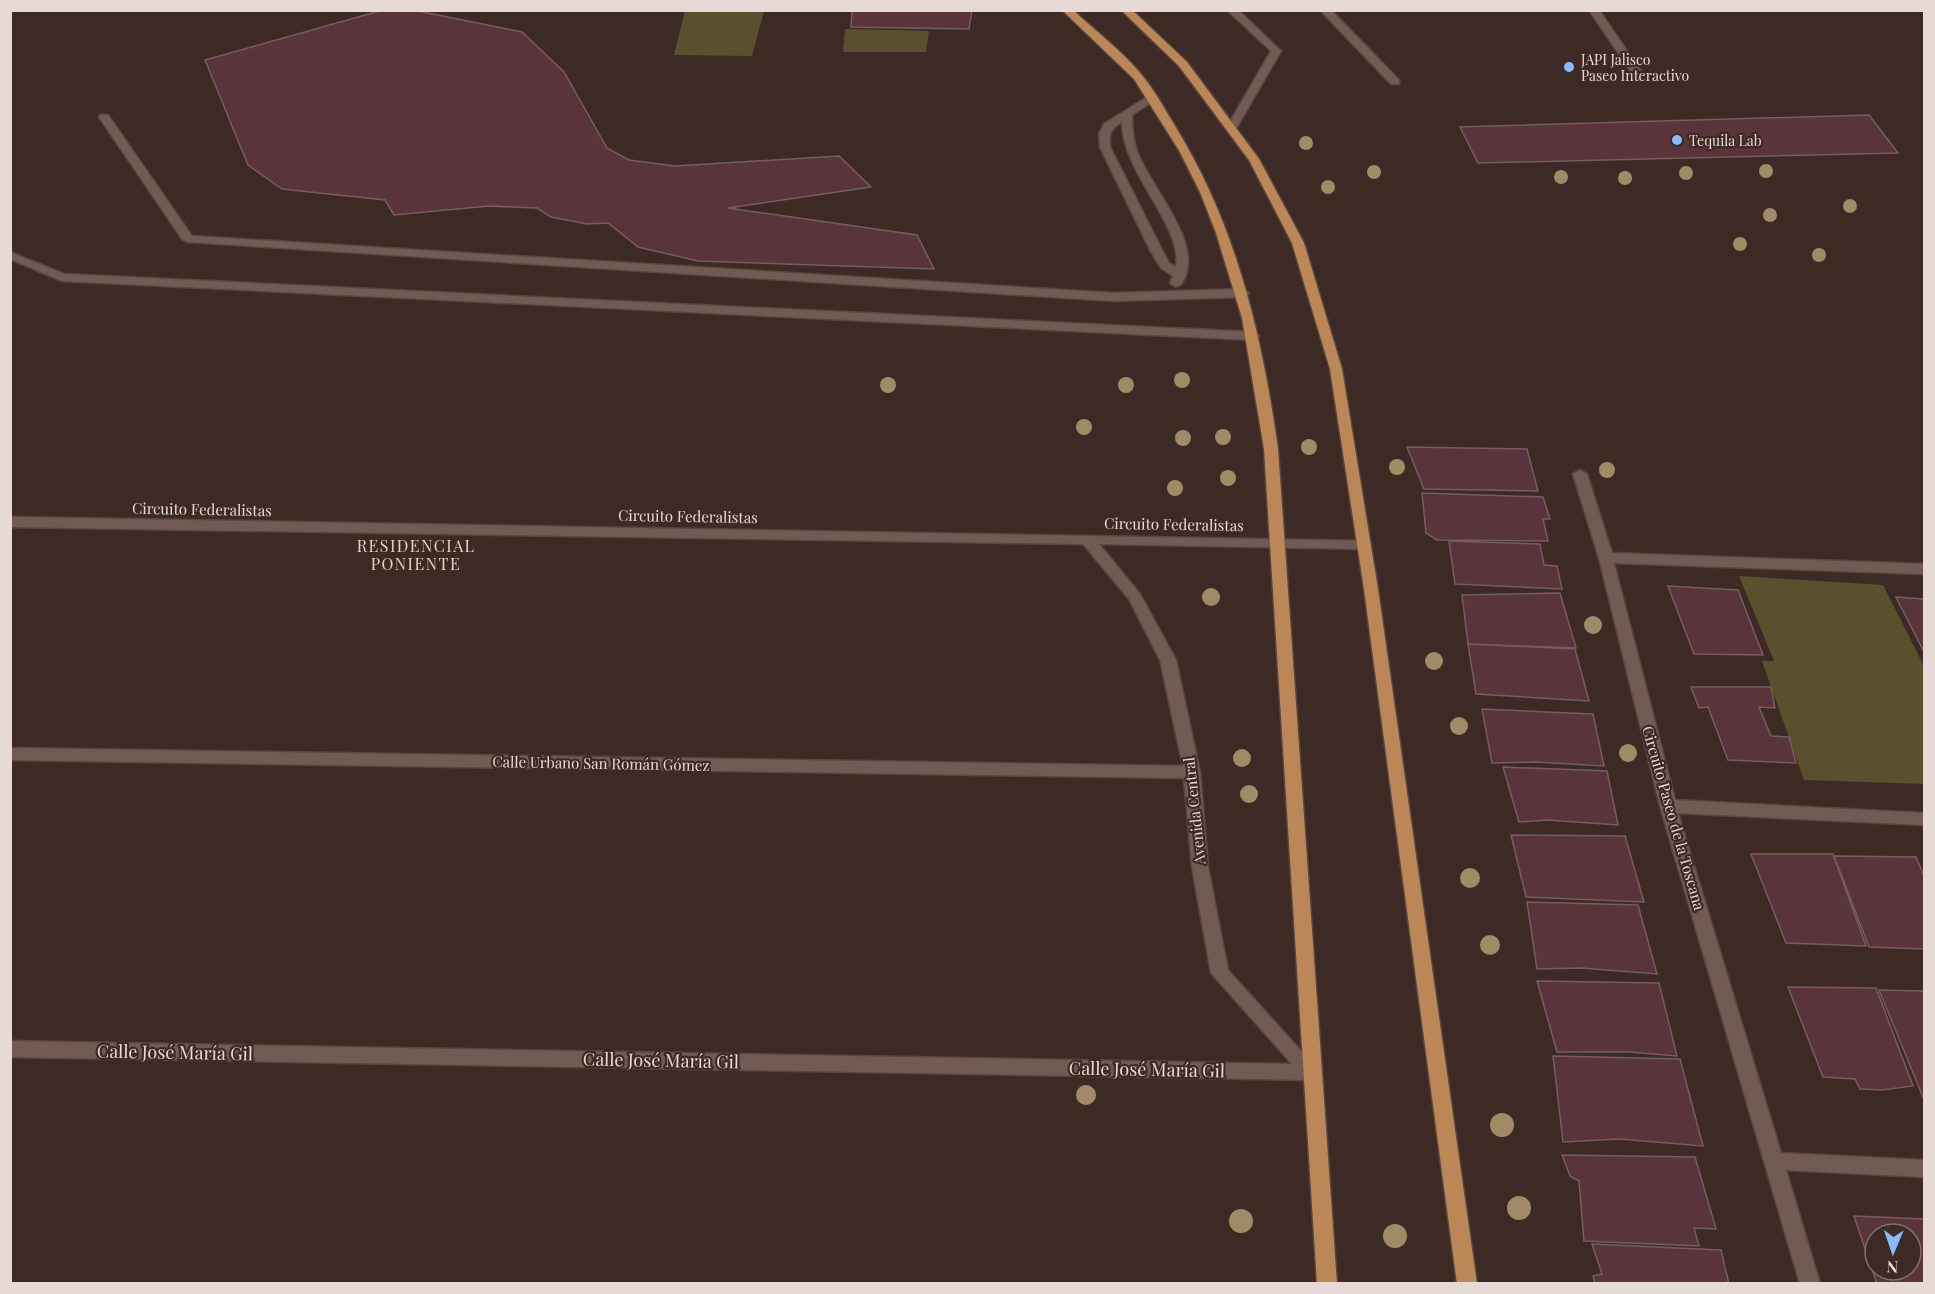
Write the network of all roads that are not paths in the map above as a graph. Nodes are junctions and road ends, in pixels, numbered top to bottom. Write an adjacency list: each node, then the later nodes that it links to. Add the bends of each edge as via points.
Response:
1 (1067, 10): 8 (main road, via 1134,72)
2 (1126, 10): 11 (main road, via 1183,64)
3 (1232, 10): 11 (street, via 1276,51)
4 (1325, 10): 7 (street)
5 (1594, 10): 6 (street)
6 (1640, 77)
7 (1395, 82)
8 (1152, 97): 9 (street); 14 (main road, via 1183,145 1227,243)
9 (1127, 114): 13 (street, via 1125,130 1132,152 1178,244 1183,263); 13 (street, via 1107,126 1105,147 1157,252 1165,265)
10 (104, 117): 15 (street, via 188,238 1114,297)
11 (1232, 126): 21 (main road, via 1298,243 1336,369)
12 (10, 255): 16 (street, via 62,277)
13 (1179, 274): 15 (street)
14 (1243, 292): 15 (street); 16 (main road)
15 (1173, 295)
16 (1253, 336): 20 (main road, via 1262,373 1271,449)
17 (1580, 474): 22 (street, Circuito Paseo de la Toscana)
18 (10, 522): 19 (street, Circuito Federalistas)
19 (1087, 539): 20 (street, Circuito Federalistas); 25 (street, Avenida Central, via 1135,597 1168,660)
20 (1277, 543): 21 (street, Circuito Federalistas); 29 (main road)
21 (1364, 544): 33 (main road)
22 (1606, 558): 23 (street); 26 (street, Circuito Paseo de la Toscana)
23 (1924, 569)
24 (10, 754): 25 (street, Calle Urbano San Román Gómez)
25 (1192, 772): 29 (street, Avenida Central, via 1200,867 1220,973)
26 (1668, 806): 27 (street); 30 (street, Circuito Paseo de la Toscana)
27 (1924, 819)
28 (10, 1049): 29 (street, Calle José María Gil)
29 (1311, 1072): 32 (main road)
30 (1774, 1161): 31 (street); 34 (street, Circuito Paseo de la Toscana)
31 (1924, 1168)
32 (1327, 1284)
33 (1467, 1284)
34 (1810, 1284)

